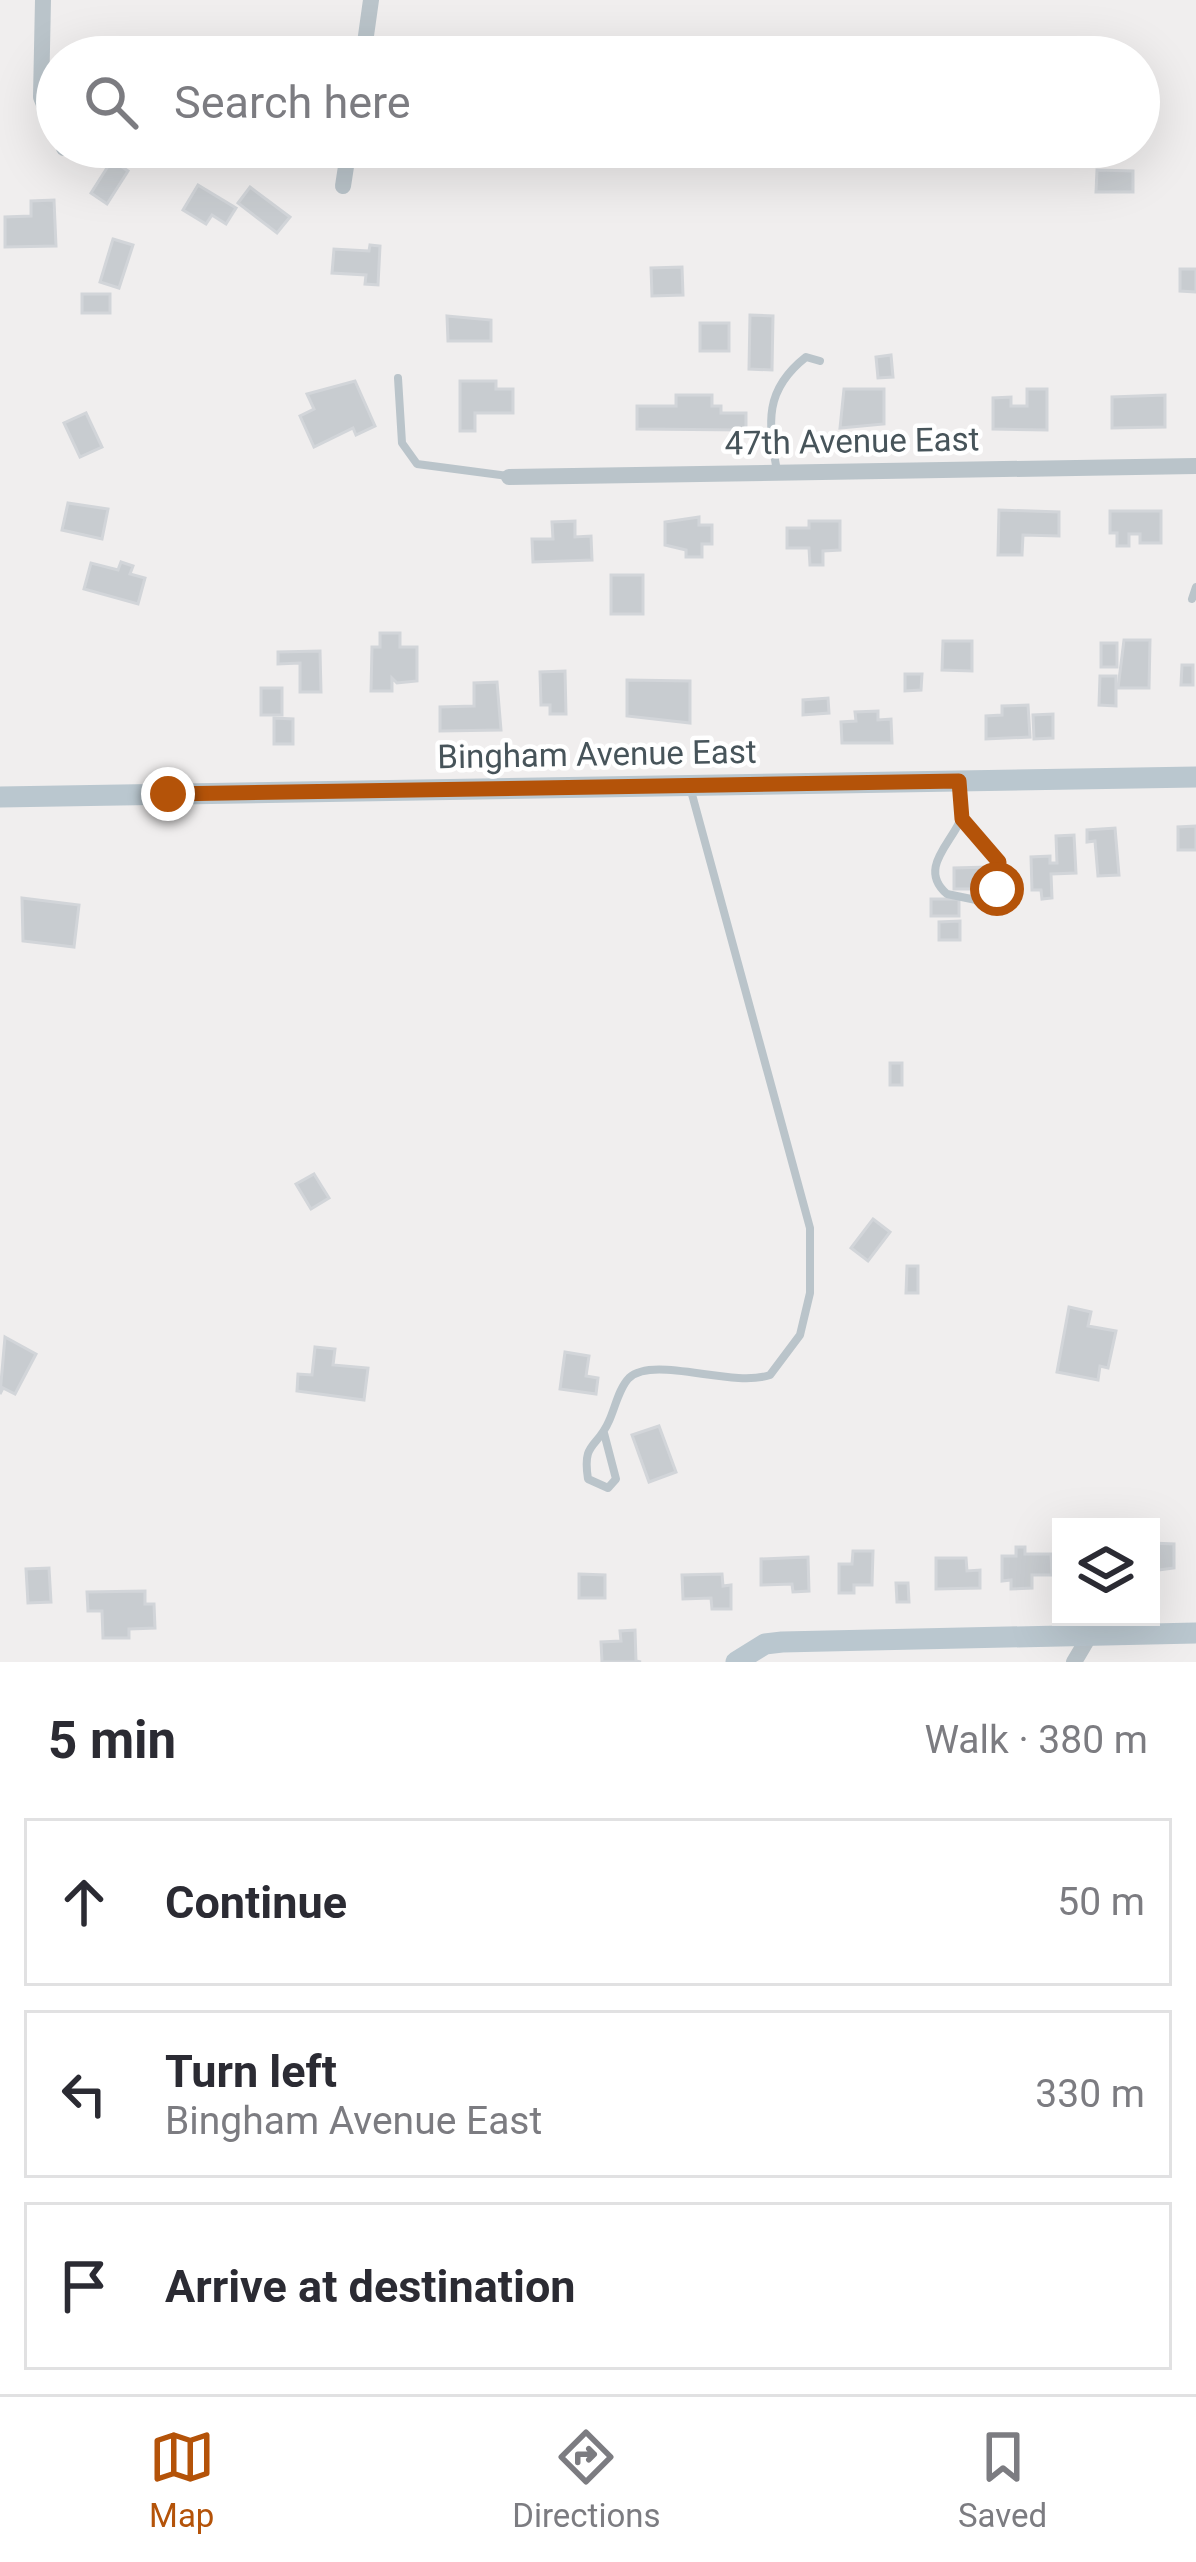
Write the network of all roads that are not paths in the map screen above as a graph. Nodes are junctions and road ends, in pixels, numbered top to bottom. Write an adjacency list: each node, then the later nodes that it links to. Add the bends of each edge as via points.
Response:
1 (43, 0): 3 (street)
2 (371, 0): 4 (street)
3 (42, 36)
4 (366, 36)
5 (346, 168): 6 (street)
6 (343, 186)
7 (820, 361): 10 (lane, via 806,357 774,390)
8 (398, 378): 11 (lane, via 402,443 417,464)
9 (1196, 466): 10 (street, 47th Avenue East)
10 (777, 472): 11 (street, 47th Avenue East)
11 (509, 477)
12 (1196, 587): 13 (lane)
13 (1192, 599)
14 (1196, 777): 15 (street, Bingham Avenue East)
15 (959, 781): 16 (street, Bingham Avenue East); 18 (lane)
16 (690, 786): 17 (street, Bingham Avenue East); 19 (lane, via 805,1193 809,1294 800,1335 770,1375 735,1382 634,1373)
17 (0, 797)
18 (962, 819): 18 (lane, via 936,874 940,890 981,901 997,889 999,862)
19 (604, 1433): 19 (lane, via 585,1459 588,1479 608,1488 615,1462)
20 (1196, 1633): 21 (street)
21 (1090, 1635): 22 (street, via 782,1642); 23 (street)
22 (736, 1662)
23 (1074, 1662)

